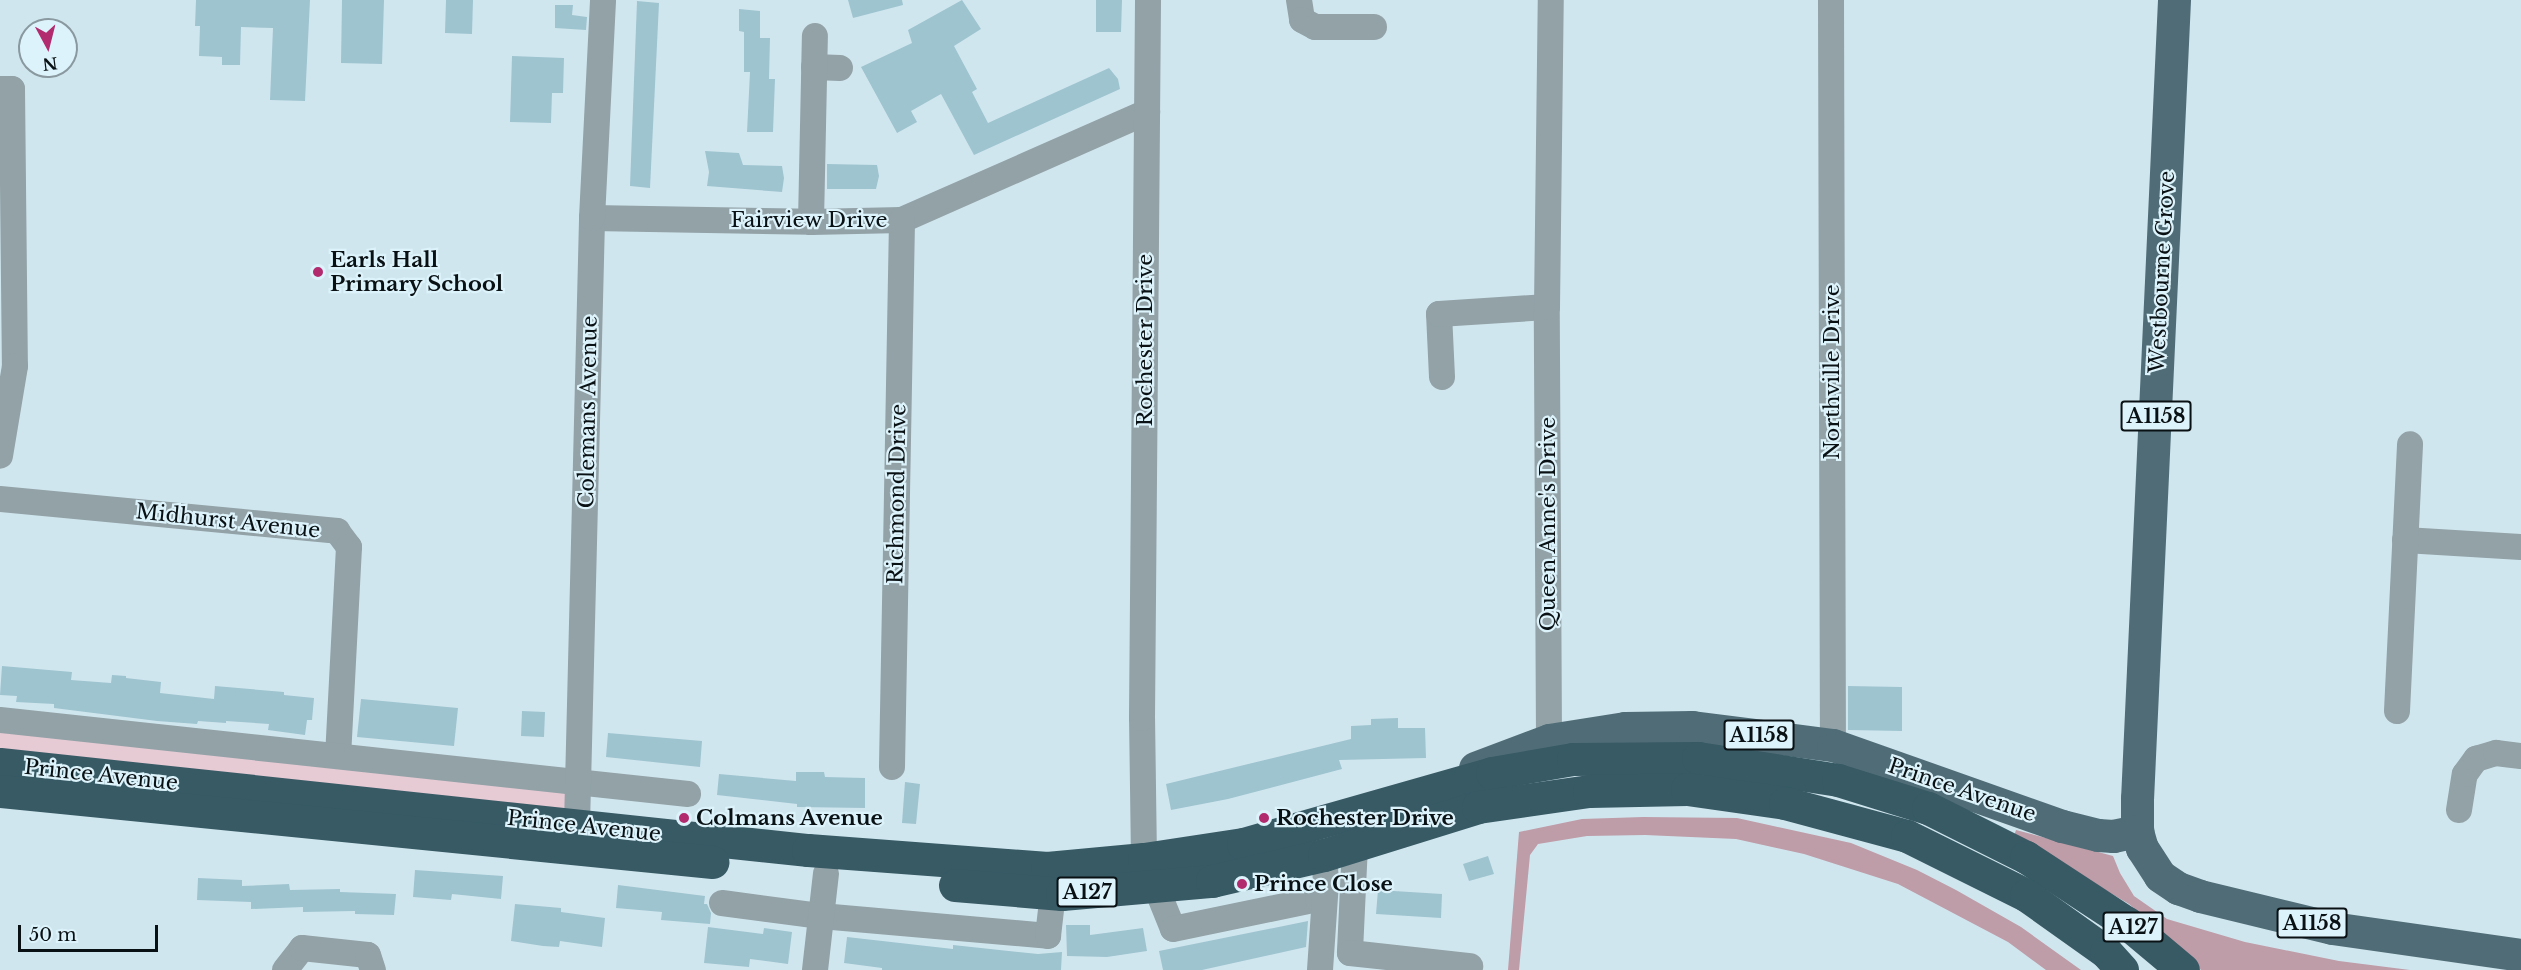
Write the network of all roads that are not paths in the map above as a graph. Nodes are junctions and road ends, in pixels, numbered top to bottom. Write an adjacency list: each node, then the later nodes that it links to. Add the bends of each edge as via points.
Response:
1 (603, 0): 13 (street, Colemans Avenue)
2 (1148, 0): 12 (street, Rochester Drive)
3 (1299, 0): 7 (street, via 1302,20 1315,27)
4 (1551, 0): 16 (street, Queen Anne's Drive)
5 (1831, 0): 26 (street, Northville Drive)
6 (2174, 0): 37 (main road, Westbourne Grove / A1158)
7 (1374, 27)
8 (814, 36): 9 (street)
9 (814, 67): 10 (street); 15 (street)
10 (840, 68)
11 (0, 88): 19 (street, via 12,89 15,366)
12 (1147, 112): 14 (street, Fairview Drive); 40 (street, Rochester Drive, via 1142,706)
13 (592, 218): 15 (street, Fairview Drive); 31 (street, Colemans Avenue)
14 (902, 220): 15 (street, Fairview Drive); 30 (street, Richmond Drive)
15 (811, 222)
16 (1547, 307): 17 (street, via 1439,314); 25 (street, Queen Anne's Drive)
17 (1442, 377)
18 (2410, 444): 21 (street)
19 (0, 456)
20 (0, 499): 27 (street, Midhurst Avenue, via 337,531 349,547)
21 (2405, 540): 22 (street); 23 (street)
22 (2521, 547)
23 (2397, 711)
24 (0, 720): 27 (street)
25 (1549, 740): 26 (main road, Prince Avenue / A1158, via 1625,729 1692,727); 34 (main road, Prince Avenue / A1158)
26 (1833, 745): 37 (main road, Prince Avenue / A1158, via 2062,826 2098,835)
27 (338, 755): 31 (street)
28 (2521, 756): 35 (street, via 2496,753 2476,759 2465,774)
29 (0, 764): 36 (highway, Prince Avenue / A127)
30 (892, 768)
31 (579, 782): 33 (street); 36 (street, Colemans Avenue)
32 (0, 791): 41 (highway, Prince Avenue / A127)
33 (688, 794)
34 (1378, 805): 40 (highway, Prince Avenue / A127); 52 (highway, Prince Avenue / A127, via 1492,773 1573,759 1698,758 1838,780 1929,808 2026,857 2127,923)
35 (2459, 810)
36 (578, 825): 40 (highway, Prince Avenue / A127, via 950,863)
37 (2137, 831): 45 (main road, A1158, via 2146,856 2160,876 2200,896 2332,928)
38 (1355, 845): 39 (highway, Prince Avenue / A127); 46 (street, via 1350,953); 51 (highway, Prince Avenue / A127, via 1478,807 1589,790 1687,789 1785,803 1907,836 1998,879 2106,952)
39 (1325, 869): 40 (highway, Prince Avenue / A127, via 1212,881); 40 (street, Prince Avenue, via 1318,899 1173,929); 50 (street)
40 (1150, 873): 42 (highway, Prince Avenue / A127)
41 (826, 874): 42 (highway, Prince Avenue / A127); 44 (street)
42 (1053, 893): 44 (street, via 1048,936)
43 (722, 903): 44 (street)
44 (821, 916): 49 (street)
45 (2521, 956)
46 (1470, 966)
47 (285, 970): 48 (street, via 302,948 368,955)
48 (373, 970)
49 (815, 970)
50 (1320, 970)
51 (2122, 970)
52 (2183, 970)

